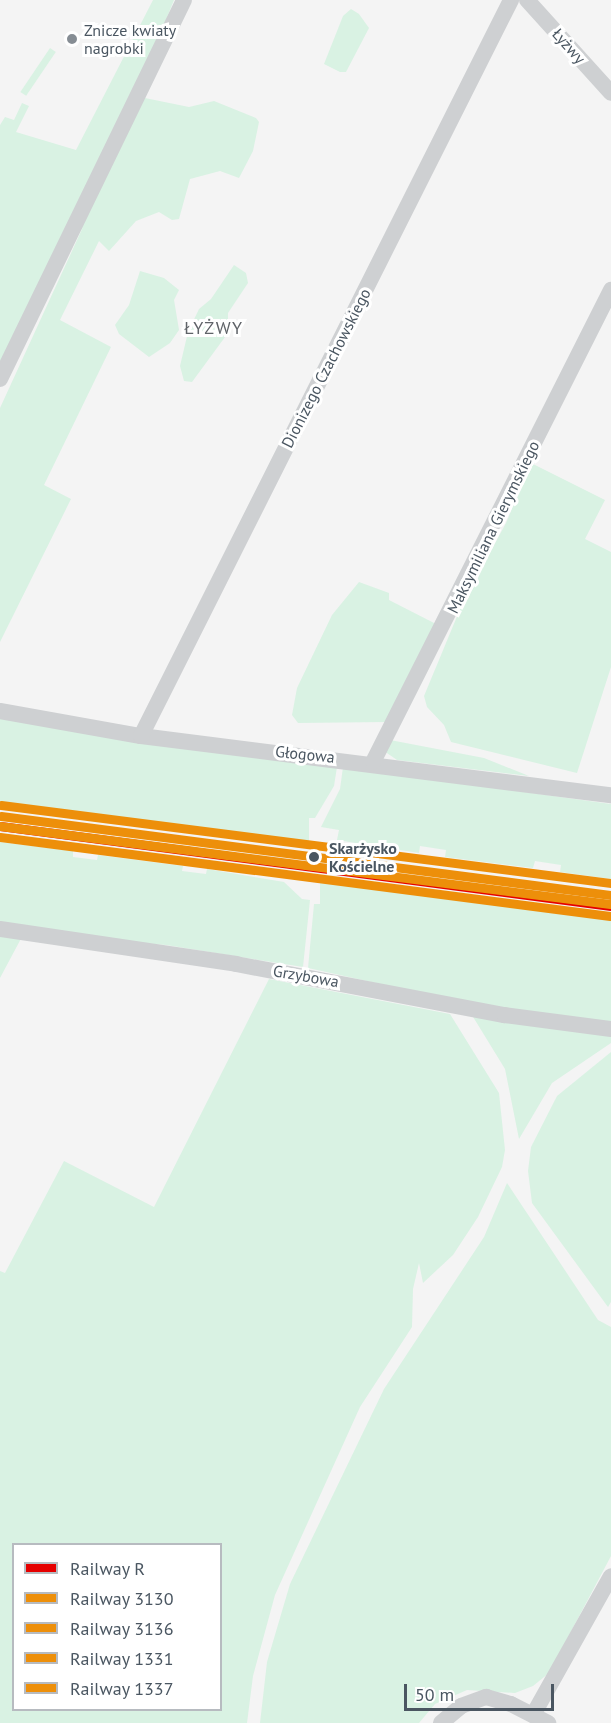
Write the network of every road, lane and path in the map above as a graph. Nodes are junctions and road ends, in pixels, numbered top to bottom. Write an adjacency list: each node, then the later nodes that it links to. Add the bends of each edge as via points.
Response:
1 (184, 0): 6 (street)
2 (511, 0): 8 (street, Dionizego Czachowskiego)
3 (527, 0): 4 (street, Łyżwy)
4 (611, 93)
5 (611, 290): 9 (street, Maksymiliana Gierymskiego)
6 (0, 379)
7 (0, 711): 8 (street, Głogowa)
8 (141, 736): 9 (street, Głogowa)
9 (373, 762): 10 (street, Głogowa)
10 (611, 795)
11 (0, 929): 12 (street, Grzybowa, via 236,964 514,1017)
12 (611, 1029)
13 (611, 1576): 14 (street)
14 (541, 1719): 15 (street, via 486,1697 461,1706)
15 (441, 1723)

